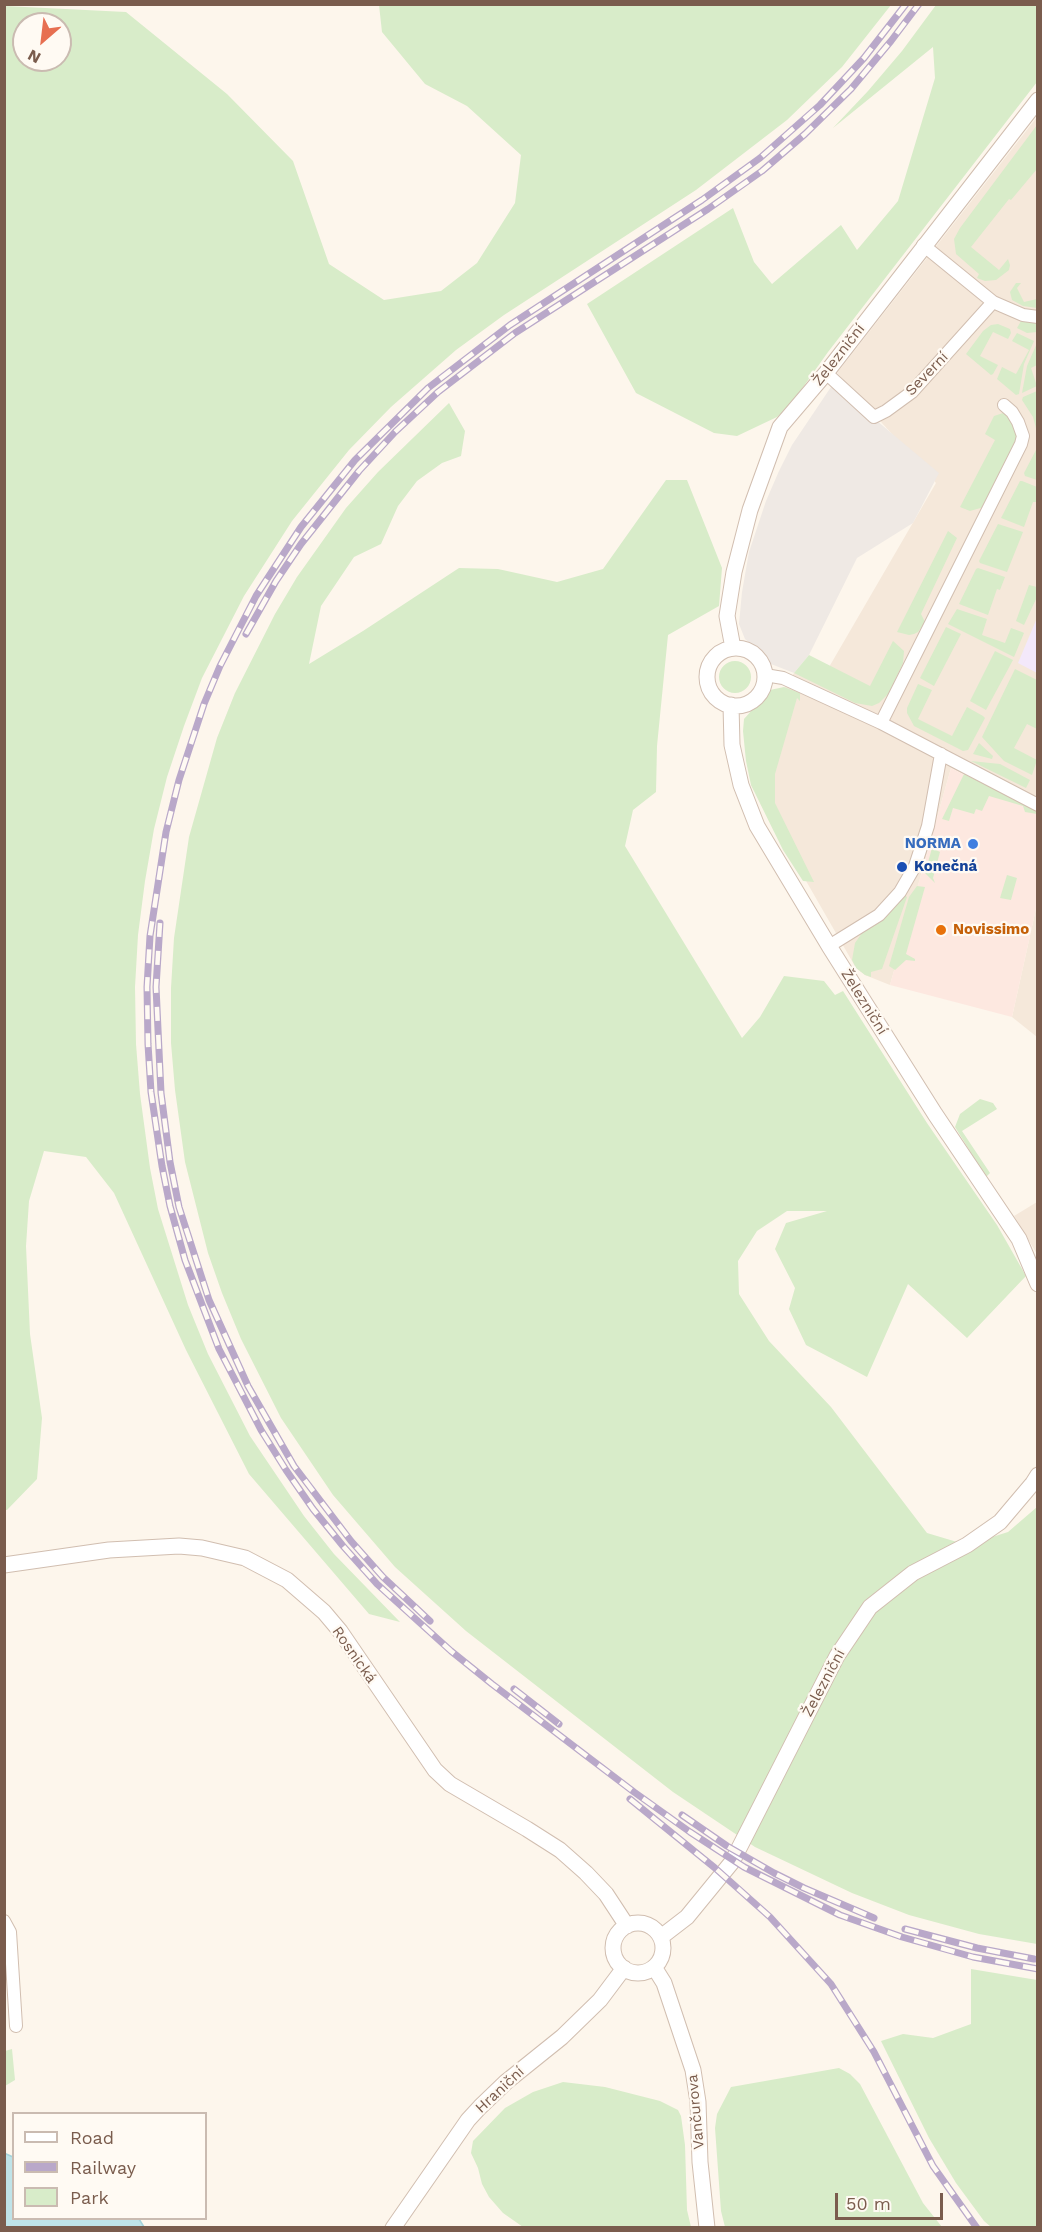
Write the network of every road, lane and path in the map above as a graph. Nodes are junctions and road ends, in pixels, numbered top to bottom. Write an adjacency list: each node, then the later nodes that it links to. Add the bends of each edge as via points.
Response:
1 (1038, 100): 2 (street, Železniční)
2 (923, 245): 3 (street); 5 (street, Železniční)
3 (993, 302): 4 (street); 5 (street, Severní, via 912,392 874,417)
4 (1038, 317)
5 (826, 373): 7 (street, Železniční, via 780,427 750,510 734,572 728,616)
6 (1004, 405): 10 (street, via 1018,422 1022,444)
7 (733, 648): 8 (street, via 754,655); 9 (street, via 715,657 707,677 712,693)
8 (765, 675): 9 (street, via 756,697 744,704); 10 (street, via 783,678)
9 (730, 705): 13 (street, Železniční, via 732,745 741,785 757,826)
10 (881, 723): 11 (street)
11 (941, 753): 12 (street); 13 (street, via 928,826 915,866 900,892 879,915)
12 (1038, 805)
13 (829, 946): 14 (street, Železniční, via 1019,1239)
14 (1038, 1284)
15 (1038, 1475): 19 (street, Železniční, via 1000,1522 967,1545 913,1573 870,1607 837,1656 732,1862 687,1917)
16 (4, 1565): 18 (street, Rosnická, via 109,1550 179,1546 245,1558 287,1580 324,1612 339,1631 435,1770 450,1784 560,1850 606,1894)
17 (4, 1921): 22 (street, via 10,1932)
18 (627, 1926): 19 (street, via 646,1924); 21 (street, via 617,1935 614,1947 616,1959)
19 (661, 1937): 20 (street, via 662,1956)
20 (654, 1967): 21 (street, via 636,1972); 24 (street, Vančurova, via 664,1983 693,2070)
21 (624, 1968): 23 (street, Hraniční, via 600,2000 468,2120)
22 (16, 2026)
23 (393, 2228)
24 (707, 2228)

